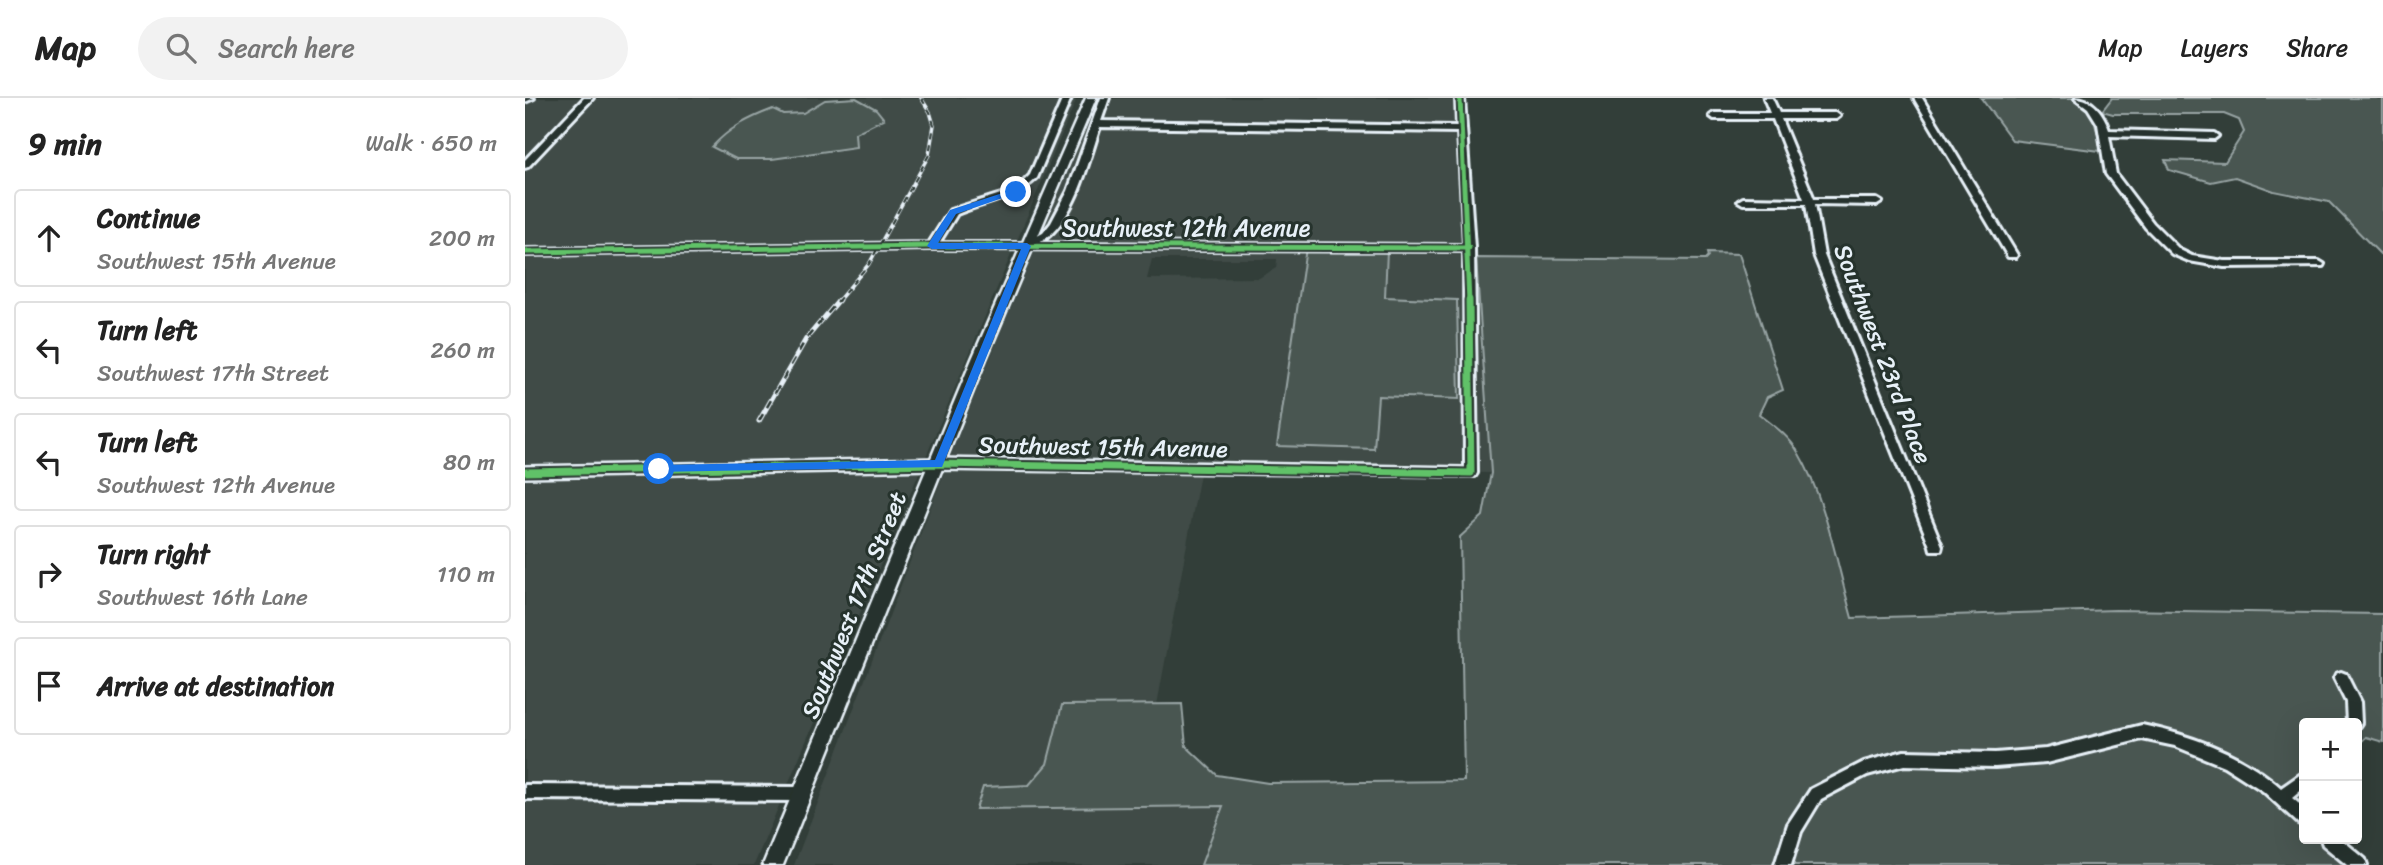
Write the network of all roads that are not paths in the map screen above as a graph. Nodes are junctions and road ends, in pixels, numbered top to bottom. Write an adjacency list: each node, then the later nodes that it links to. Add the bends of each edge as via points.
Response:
1 (589, 98): 17 (street)
2 (1067, 98): 21 (street, via 1027,184 1016,192 953,212)
3 (1081, 98): 22 (main road, Southwest 17th Street, via 1051,169)
4 (1091, 98): 22 (main road, Southwest 17th Street)
5 (1105, 98): 13 (street)
6 (1460, 98): 14 (street)
7 (1768, 98): 12 (street, Southwest 23rd Place)
8 (1918, 98): 25 (street)
9 (2079, 98): 15 (street, via 2096,113)
10 (1714, 116): 12 (street)
11 (1836, 116): 12 (street)
12 (1776, 117): 19 (street, Southwest 23rd Place)
13 (1096, 124): 14 (street); 22 (street, via 1058,218 1048,233)
14 (1462, 129): 23 (street)
15 (2107, 132): 16 (street); 26 (street, via 2111,174 2176,251 2208,263)
16 (2214, 136)
17 (525, 165)
18 (1743, 201): 19 (street)
19 (1809, 202): 20 (street); 29 (street, Southwest 23rd Place, via 1819,255)
20 (1877, 202)
21 (932, 246): 22 (street, Southwest 12th Avenue); 24 (street, Southwest 12th Avenue)
22 (1027, 246): 23 (street, Southwest 12th Avenue); 27 (main road, Southwest 17th Street)
23 (1469, 248): 27 (street, Southwest 15th Avenue, via 1471,472)
24 (525, 252)
25 (2012, 255)
26 (2319, 264)
27 (939, 464): 28 (street, Southwest 15th Avenue); 34 (main road, Southwest 17th Street)
28 (525, 472)
29 (1936, 546)
30 (2341, 678): 31 (street, via 2353,702)
31 (2354, 718)
32 (2301, 781): 35 (street)
33 (525, 792): 34 (street)
34 (802, 794): 38 (main road, Southwest 17th Street)
35 (2281, 797): 36 (street); 39 (street, via 2229,761 2176,739 2142,732 2046,756 1904,758 1864,769 1816,794 1794,829)
36 (2299, 813)
37 (2335, 844): 40 (street)
38 (773, 865)
39 (1783, 865)
40 (2359, 865)

